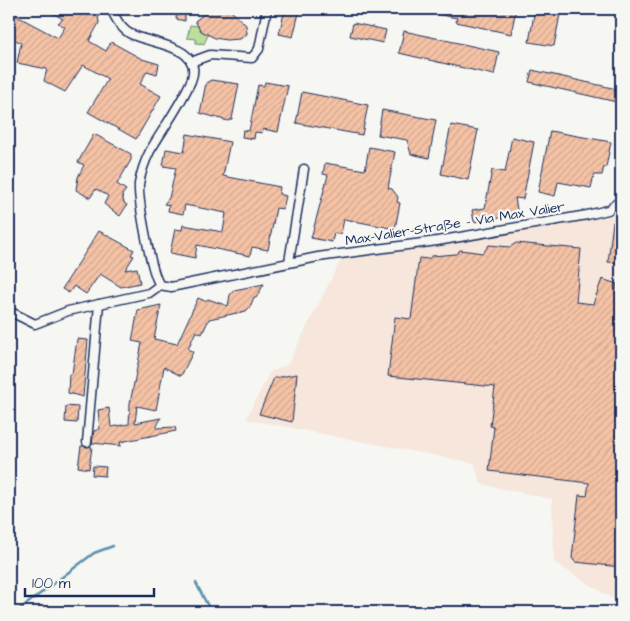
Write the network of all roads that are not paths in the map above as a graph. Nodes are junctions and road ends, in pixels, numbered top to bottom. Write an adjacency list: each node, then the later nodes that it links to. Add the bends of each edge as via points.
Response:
1 (111, 9): 3 (street, via 123,28 132,35 182,50)
2 (267, 9): 3 (street, via 259,49 252,58 210,55)
3 (191, 62): 7 (street, via 191,80 150,151 140,182 140,203 156,280)
4 (304, 169): 6 (street)
5 (621, 200): 6 (street, Max-Valier-Straße - Via Max Valier, via 608,210 587,215)
6 (289, 262): 7 (street, Max-Valier-Straße - Via Max Valier, via 171,287)
7 (160, 285): 8 (street, Max-Valier-Straße - Via Max Valier, via 149,293)
8 (99, 304): 9 (street, Max-Valier-Straße - Via Max Valier, via 68,311 35,324); 10 (street)
9 (9, 311)
10 (87, 442)

